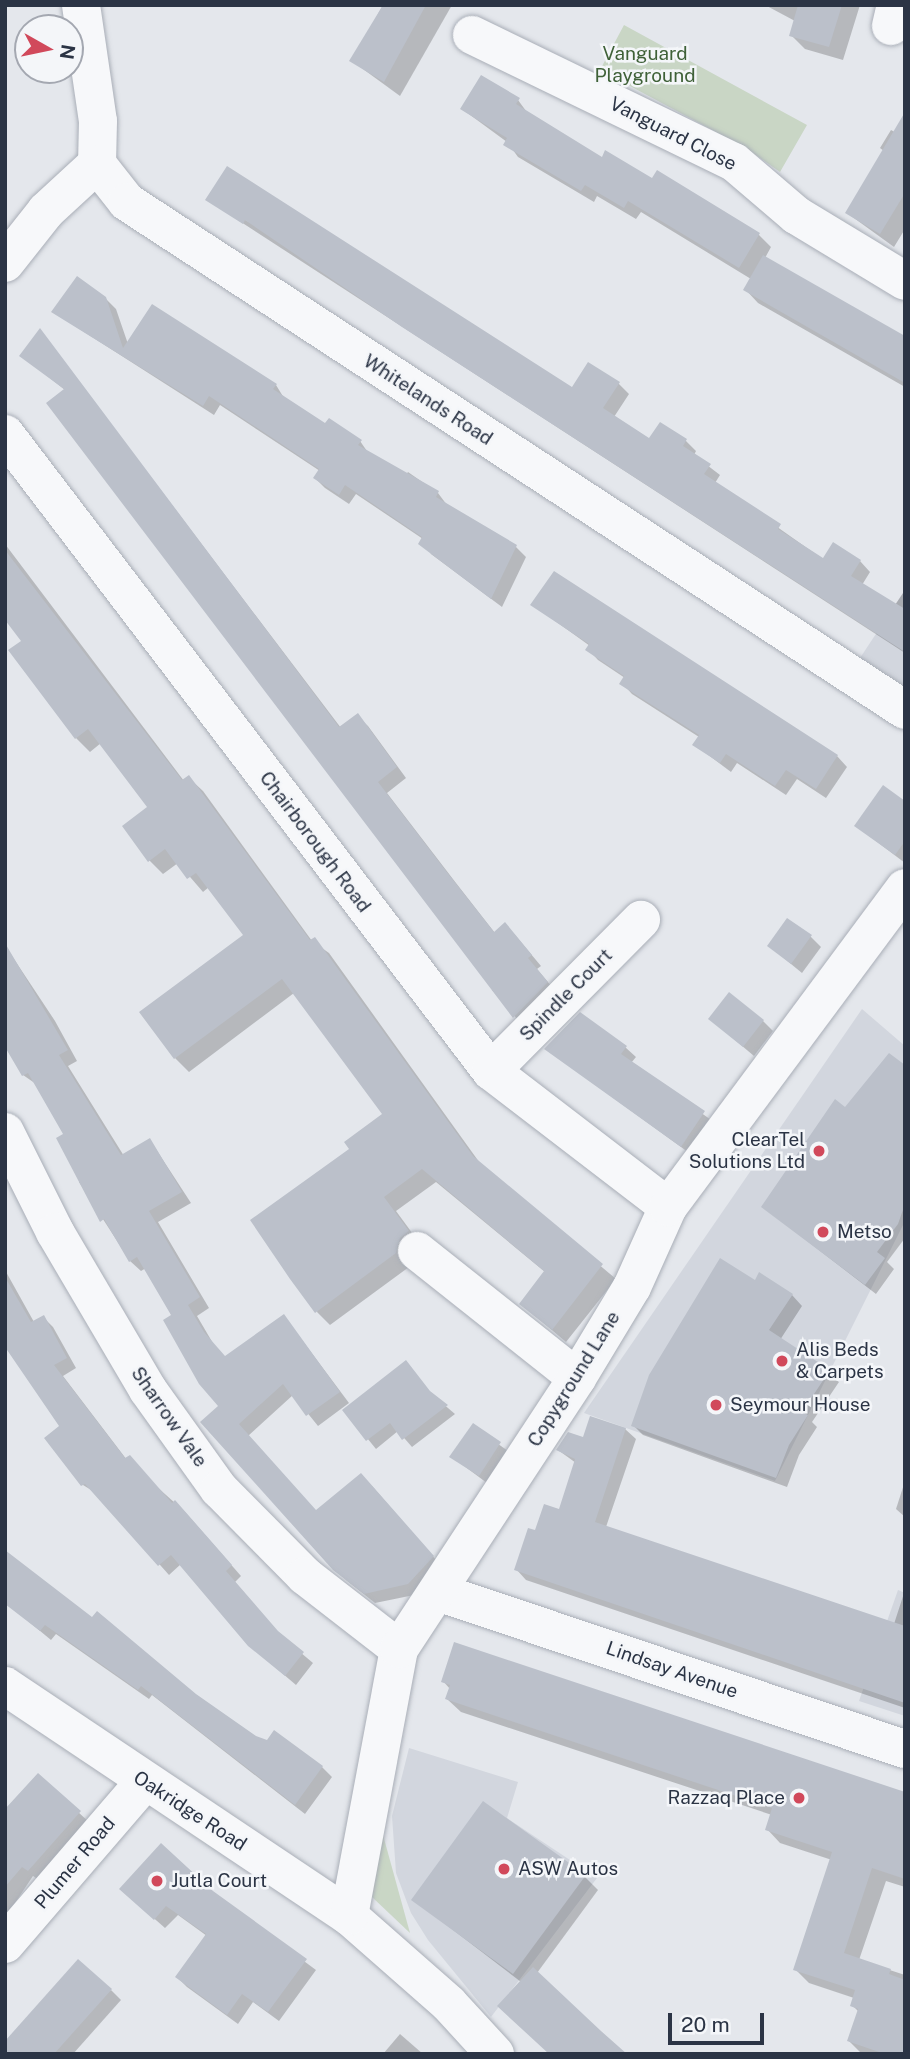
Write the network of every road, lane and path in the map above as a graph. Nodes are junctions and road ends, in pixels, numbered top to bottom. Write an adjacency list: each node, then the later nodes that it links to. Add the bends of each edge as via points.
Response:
1 (80, 5): 3 (street, via 97,121)
2 (472, 35): 5 (street, Vanguard Close, via 734,162 796,215)
3 (97, 164): 4 (street, via 46,211); 7 (street, Whitelands Road, via 127,202)
4 (5, 263)
5 (902, 275)
6 (5, 434): 10 (street, Chairborough Road)
7 (905, 710)
8 (905, 888): 12 (street, Copyground Lane)
9 (641, 920): 10 (street, Spindle Court)
10 (491, 1071): 12 (street, Chairborough Road)
11 (5, 1132): 16 (street, Sharrow Vale, via 55,1232 148,1390 219,1489 305,1576)
12 (668, 1207): 14 (street, Copyground Lane, via 632,1287)
13 (418, 1251): 14 (street)
14 (577, 1378): 15 (street, Copyground Lane)
15 (438, 1592): 16 (street, Copyground Lane); 18 (street, Lindsay Avenue)
16 (399, 1649): 20 (street, Copyground Lane)
17 (5, 1686): 19 (street, Oakridge Road)
18 (905, 1749)
19 (145, 1781): 20 (street, Oakridge Road); 21 (street, Plumer Road)
20 (349, 1916): 22 (street, Oakridge Road, via 449,2004)
21 (5, 1944)
22 (495, 2054)

